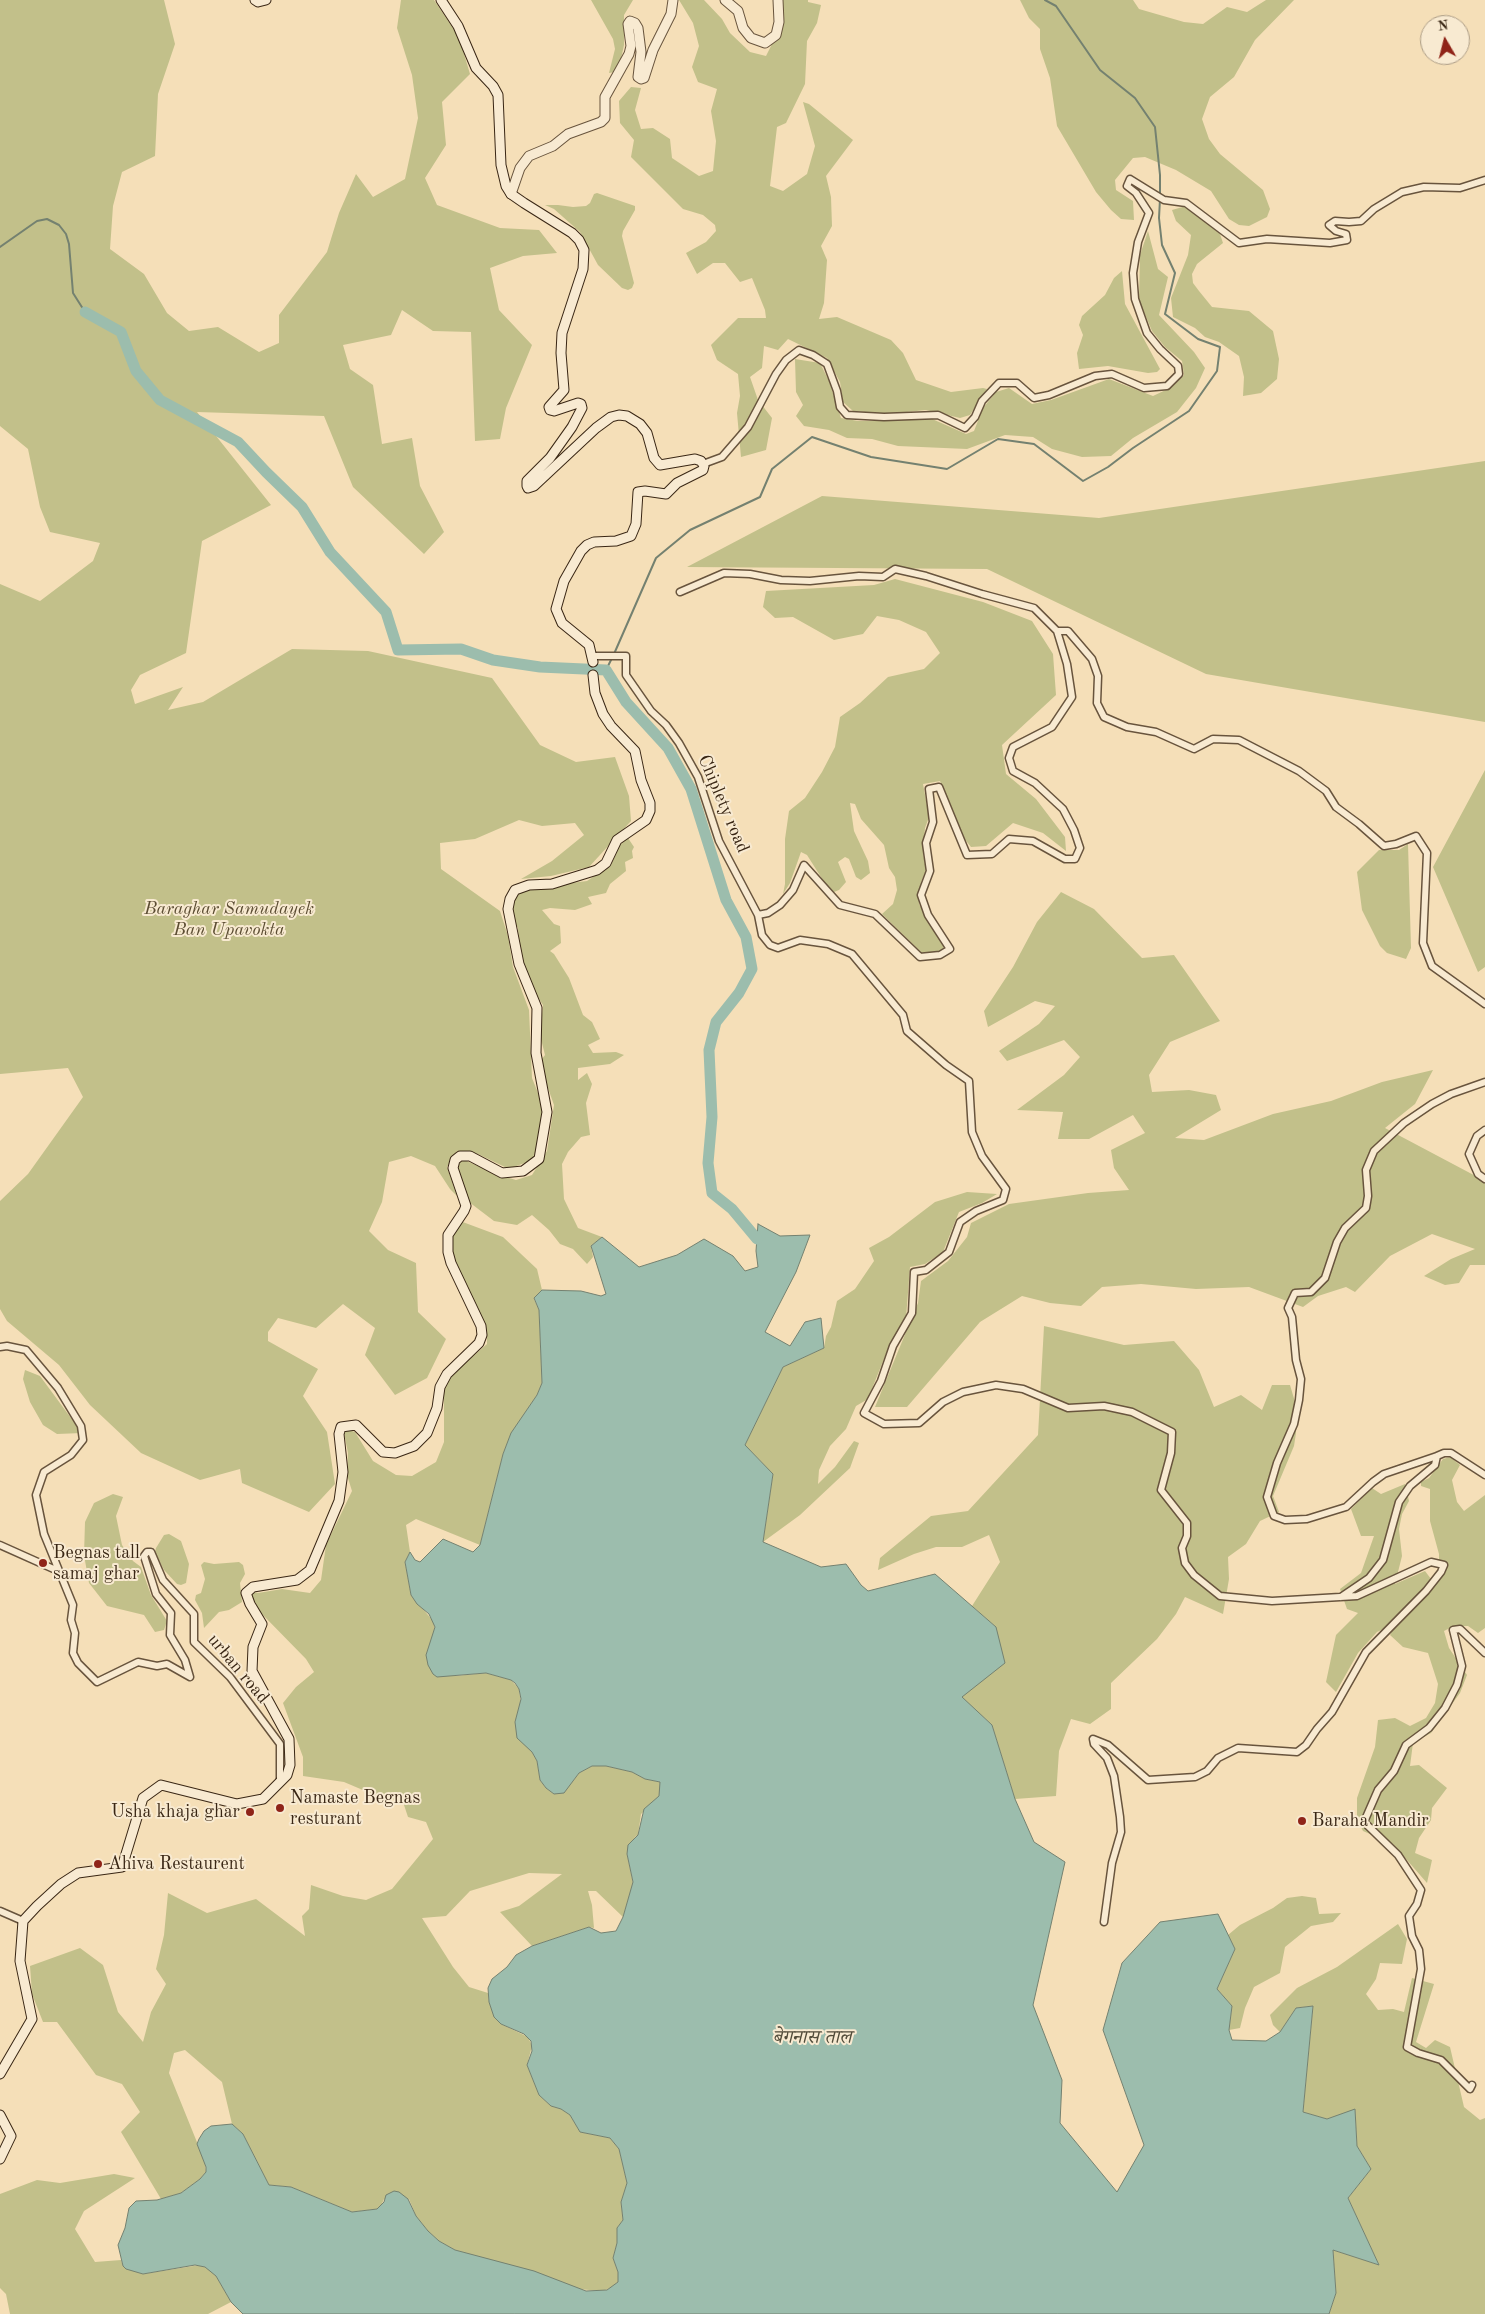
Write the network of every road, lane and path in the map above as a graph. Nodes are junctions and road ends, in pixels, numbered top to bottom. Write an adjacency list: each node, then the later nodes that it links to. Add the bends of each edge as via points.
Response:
1 (255, 0): 2 (main road)
2 (266, 0)
3 (441, 0): 8 (main road, via 458,26 476,68 498,95 501,165)
4 (673, 0): 8 (main road, via 671,14 653,50 644,78 638,77 641,52 638,28 630,21 629,54 605,97 606,118 529,156 520,168)
5 (726, 0): 6 (main road, via 738,11 743,28 751,38 765,43 776,35)
6 (778, 0)
7 (1485, 180): 9 (street, via 1460,188 1424,186 1402,192 1360,221 1335,220 1329,225 1346,234 1347,240 1330,243 1267,239 1239,243 1186,203 1164,200 1130,179 1126,186 1136,193 1149,213 1138,242 1133,273 1135,299 1147,333 1178,366 1179,374 1167,386 1144,388 1112,374 1095,376 1056,393 1034,398 1017,383 999,383 965,428 938,415 847,415 840,408 827,364 799,350 776,374 748,426 722,456)
8 (511, 194): 9 (main road, via 572,233 584,250 583,269 562,333 560,354 564,390 549,407 554,411 578,403 582,408 550,458 528,481 528,488 596,428 619,415 640,424 660,465 695,460)
9 (703, 464): 12 (main road, via 703,470 666,494 638,492 636,524 631,536 587,545 564,581 556,608 562,623 588,645)
10 (680, 592): 11 (street, via 724,573 810,581 883,577 895,570 1034,608)
11 (1056, 631): 14 (street, via 1067,664 1072,697 1052,727 1013,747 1009,758 1013,771 1035,782 1063,809 1080,848 1074,860 1065,859 1033,841 1009,838 992,854 966,855 940,787 929,789 933,822 926,843 930,871 922,895 928,915 950,949 940,955 920,957 875,914 840,905 804,865 792,890 780,905); 15 (street, via 1068,630 1092,659 1098,676 1097,703 1104,717 1127,727 1156,732 1194,749 1213,738 1239,740 1299,771 1326,791 1336,807 1384,846 1416,836 1427,853 1423,943 1432,966)
12 (593, 659): 13 (street); 14 (street, Chiplety road, via 626,656 626,675 651,711 680,743 698,777 719,841)
13 (593, 675): 26 (main road, via 595,693 603,714 636,751 650,811 646,820 618,840 606,863 597,870 552,884 529,885 515,890 510,899 508,909 519,964 537,1008 536,1053 547,1112 539,1158 523,1171 502,1173 470,1156 460,1156 455,1160 453,1168 466,1206 448,1234 448,1252 481,1326 479,1343 447,1374 427,1433 414,1446 395,1454 383,1452 356,1425 341,1427 343,1472 339,1501 310,1570 296,1580 249,1588 246,1593 262,1624 253,1647 252,1671 289,1739 290,1765)
14 (758, 915): 24 (street, Chiplety road, via 762,935 770,945 778,948 800,940 828,944 852,954 903,1015 907,1031 969,1080 972,1132 982,1156 1006,1189 1003,1200 976,1211 960,1222 949,1252 926,1270 914,1272 912,1313 893,1346 864,1413 884,1424 919,1423 943,1402 963,1392 996,1385 1023,1389 1068,1408 1104,1406 1132,1412 1172,1432 1171,1454 1161,1490 1187,1523 1187,1536 1182,1548 1185,1563 1194,1575 1220,1596 1272,1601)
15 (1485, 1004)
16 (1485, 1082): 20 (street, via 1432,1104 1404,1123 1374,1151 1366,1170 1366,1208 1345,1228 1336,1242 1325,1278 1310,1292 1295,1293 1288,1308 1300,1379 1299,1400 1294,1424 1277,1462 1267,1497 1274,1516 1285,1520 1307,1519 1346,1507 1384,1474)
17 (1485, 1130): 18 (street, via 1477,1136 1470,1154 1478,1174)
18 (1485, 1179)
19 (0, 1347): 23 (street, urban road, via 26,1350 58,1388 81,1426 83,1440 71,1455 44,1472 36,1496 44,1534)
20 (1437, 1456): 21 (street, via 1451,1453); 24 (street, via 1436,1465 1410,1486 1399,1502 1383,1560 1370,1578)
21 (1485, 1475)
22 (0, 1545): 23 (street)
23 (58, 1571): 26 (street, urban road, via 73,1605 71,1620 75,1633 72,1652 97,1682 138,1662 157,1666 168,1664 190,1677 186,1660 170,1635 171,1613 156,1594 144,1556 151,1552 163,1580 194,1614 194,1642 230,1677 280,1744)
24 (1341, 1597): 29 (street, via 1357,1596 1431,1562 1444,1564 1426,1591 1366,1652 1332,1712 1297,1752 1238,1748 1218,1758 1207,1771 1195,1777 1148,1780 1108,1745 1093,1739 1107,1758 1114,1776 1121,1832 1112,1862)
25 (1485, 1653): 31 (street, via 1460,1629 1453,1630 1462,1666 1458,1685 1429,1728 1406,1745 1394,1771 1378,1790 1364,1822 1398,1855 1421,1890 1409,1916 1421,1969 1407,2047 1441,2060 1470,2089)
26 (280, 1784): 28 (main road, via 263,1799 237,1804 161,1785 143,1798 122,1866 78,1873 61,1884)
27 (0, 1911): 28 (street)
28 (23, 1922): 30 (main road, via 20,1961 32,2019)
29 (1104, 1922)
30 (0, 2074)
31 (1472, 2085)
32 (0, 2114): 33 (main road, via 11,2136)
33 (0, 2159)

